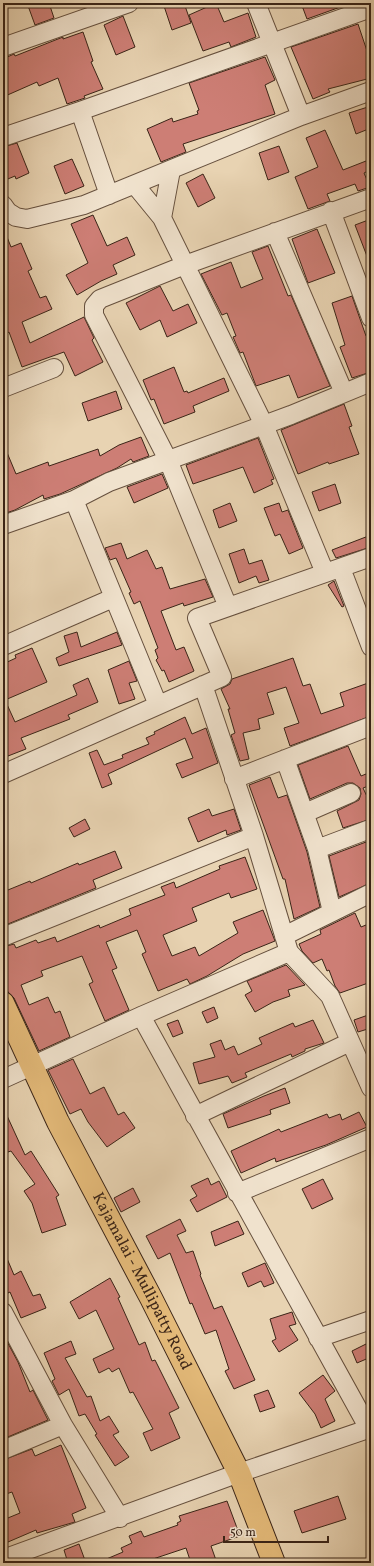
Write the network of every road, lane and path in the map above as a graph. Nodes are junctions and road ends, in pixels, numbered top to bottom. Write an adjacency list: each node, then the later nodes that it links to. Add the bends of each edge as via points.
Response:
1 (129, 3): 3 (street)
2 (256, 3): 5 (street)
3 (107, 6): 6 (street)
4 (371, 8): 5 (street)
5 (272, 41): 8 (street); 9 (street)
6 (3, 47)
7 (371, 91): 9 (street)
8 (80, 111): 10 (street); 13 (street)
9 (301, 116): 11 (street)
10 (3, 137)
11 (171, 170): 12 (street); 17 (street)
12 (134, 185): 13 (street); 17 (street)
13 (109, 195): 15 (street, via 84,205 27,219 8,212)
14 (371, 198): 16 (street)
15 (3, 204)
16 (331, 212): 18 (street); 20 (street)
17 (162, 218): 19 (street)
18 (275, 232): 19 (street); 24 (street)
19 (185, 265): 25 (street); 26 (street, via 100,299 94,306 94,315)
20 (369, 306)
21 (54, 368): 23 (street)
22 (371, 382): 24 (street)
23 (3, 388)
24 (344, 393): 25 (street)
25 (264, 425): 26 (street); 30 (street)
26 (168, 460): 27 (street, via 108,482); 32 (street)
27 (74, 500): 28 (street); 31 (street)
28 (3, 525)
29 (371, 557): 30 (street)
30 (333, 570): 32 (street); 34 (street)
31 (113, 598): 33 (street); 37 (street)
32 (228, 607): 35 (street, via 197,618)
33 (3, 646)
34 (371, 647)
35 (222, 677): 36 (street); 38 (street)
36 (203, 685): 37 (street); 38 (street)
37 (158, 705): 41 (street)
38 (210, 706): 42 (street)
39 (371, 726): 40 (street)
40 (285, 759): 42 (street); 44 (street)
41 (3, 774)
42 (234, 778): 46 (street)
43 (351, 793): 44 (street)
44 (305, 812): 47 (street)
45 (370, 829): 47 (street)
46 (254, 836): 50 (street); 51 (street)
47 (317, 849): 49 (street)
48 (371, 893): 49 (street)
49 (332, 912): 51 (street)
50 (3, 937)
51 (287, 944): 53 (street); 54 (street, via 330,996)
52 (3, 1003): 55 (main road, Kajamalai - Mullipatty Road)
53 (141, 1016): 55 (street); 58 (street)
54 (350, 1042): 57 (street); 58 (street)
55 (31, 1067): 56 (street); 68 (main road, Kajamalai - Mullipatty Road)
56 (3, 1079)
57 (371, 1088)
58 (195, 1116): 60 (street)
59 (371, 1138): 60 (street)
60 (237, 1193): 64 (street)
61 (3, 1312): 63 (street)
62 (371, 1320): 64 (street)
63 (9, 1335): 65 (street)
64 (318, 1338): 66 (street)
65 (63, 1425): 67 (street); 69 (street)
66 (370, 1429): 68 (street)
67 (3, 1450)
68 (239, 1473): 69 (street); 71 (main road, Kajamalai - Mullipatty Road)
69 (120, 1518): 70 (street)
70 (3, 1559)
71 (274, 1563)

